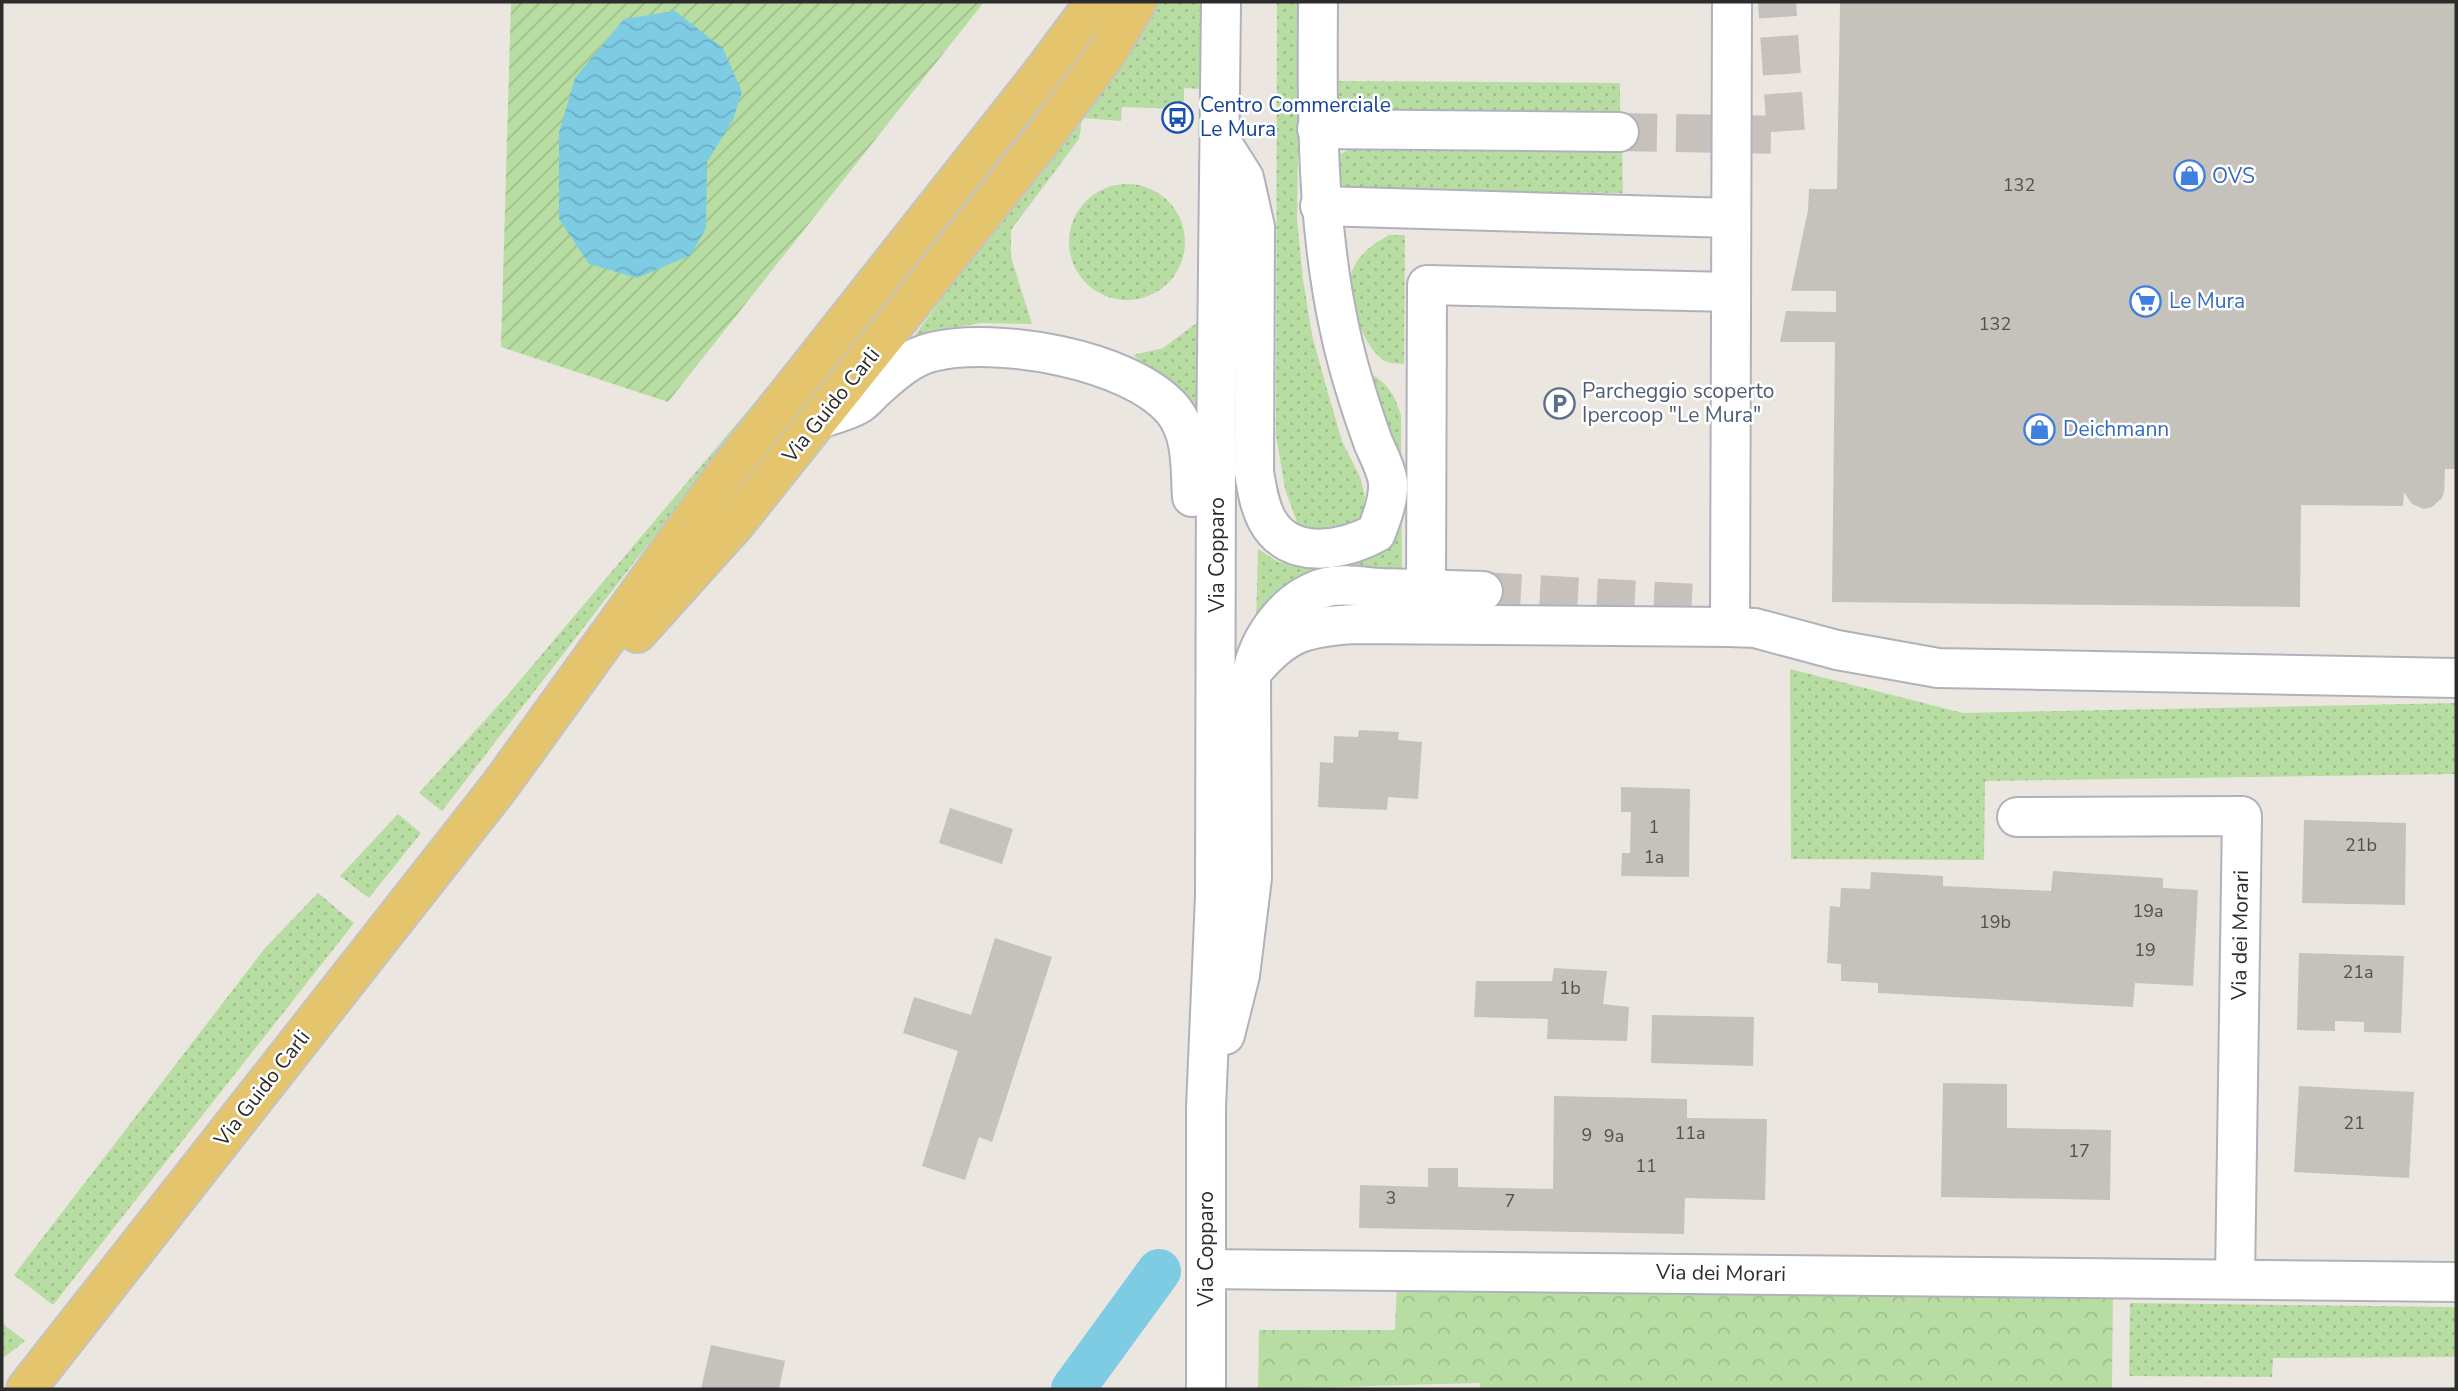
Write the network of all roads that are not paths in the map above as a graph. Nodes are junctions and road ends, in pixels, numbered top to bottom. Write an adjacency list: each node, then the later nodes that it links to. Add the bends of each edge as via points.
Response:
1 (1095, 2): 18 (main road, Via Guido Carli, via 726,473)
2 (1137, 2): 12 (main road, Via Guido Carli, via 1108,51 1044,137)
3 (1221, 2): 8 (street, Via Copparo)
4 (1318, 2): 6 (street)
5 (1732, 2): 10 (street)
6 (1317, 128): 7 (street); 9 (street)
7 (1619, 132)
8 (1219, 138): 9 (street, via 1244,178 1255,226 1254,472 1259,503 1284,540 1331,550 1376,533 1388,482 1352,379 1337,318); 20 (street, Via Copparo, via 1215,884)
9 (1320, 206): 10 (street)
10 (1731, 218): 11 (street)
11 (1731, 292): 13 (street, via 1427,285); 15 (street)
12 (819, 419): 18 (main road, Via Guido Carli, via 736,523); 20 (street, Via Copparo, via 859,404 896,370 929,352 964,347 1056,355 1115,372 1149,388 1174,411 1189,440 1193,502 1197,890)
13 (1426, 590): 14 (street); 16 (street, via 1335,586 1313,593 1276,622)
14 (1483, 591)
15 (1730, 626): 16 (street, via 1330,625 1287,638); 17 (street, via 1938,668)
16 (1252, 672): 20 (street, via 1252,878 1240,975)
17 (2456, 678)
18 (499, 787): 24 (main road, Via Guido Carli)
19 (2017, 817): 22 (street, Via dei Morari, via 2242,816)
20 (1206, 1108): 21 (street, Via Copparo)
21 (1206, 1269): 22 (street, Via dei Morari); 25 (street, Via Copparo)
22 (2235, 1279): 23 (street, Via dei Morari)
23 (2456, 1282)
24 (24, 1387)
25 (1206, 1389)

